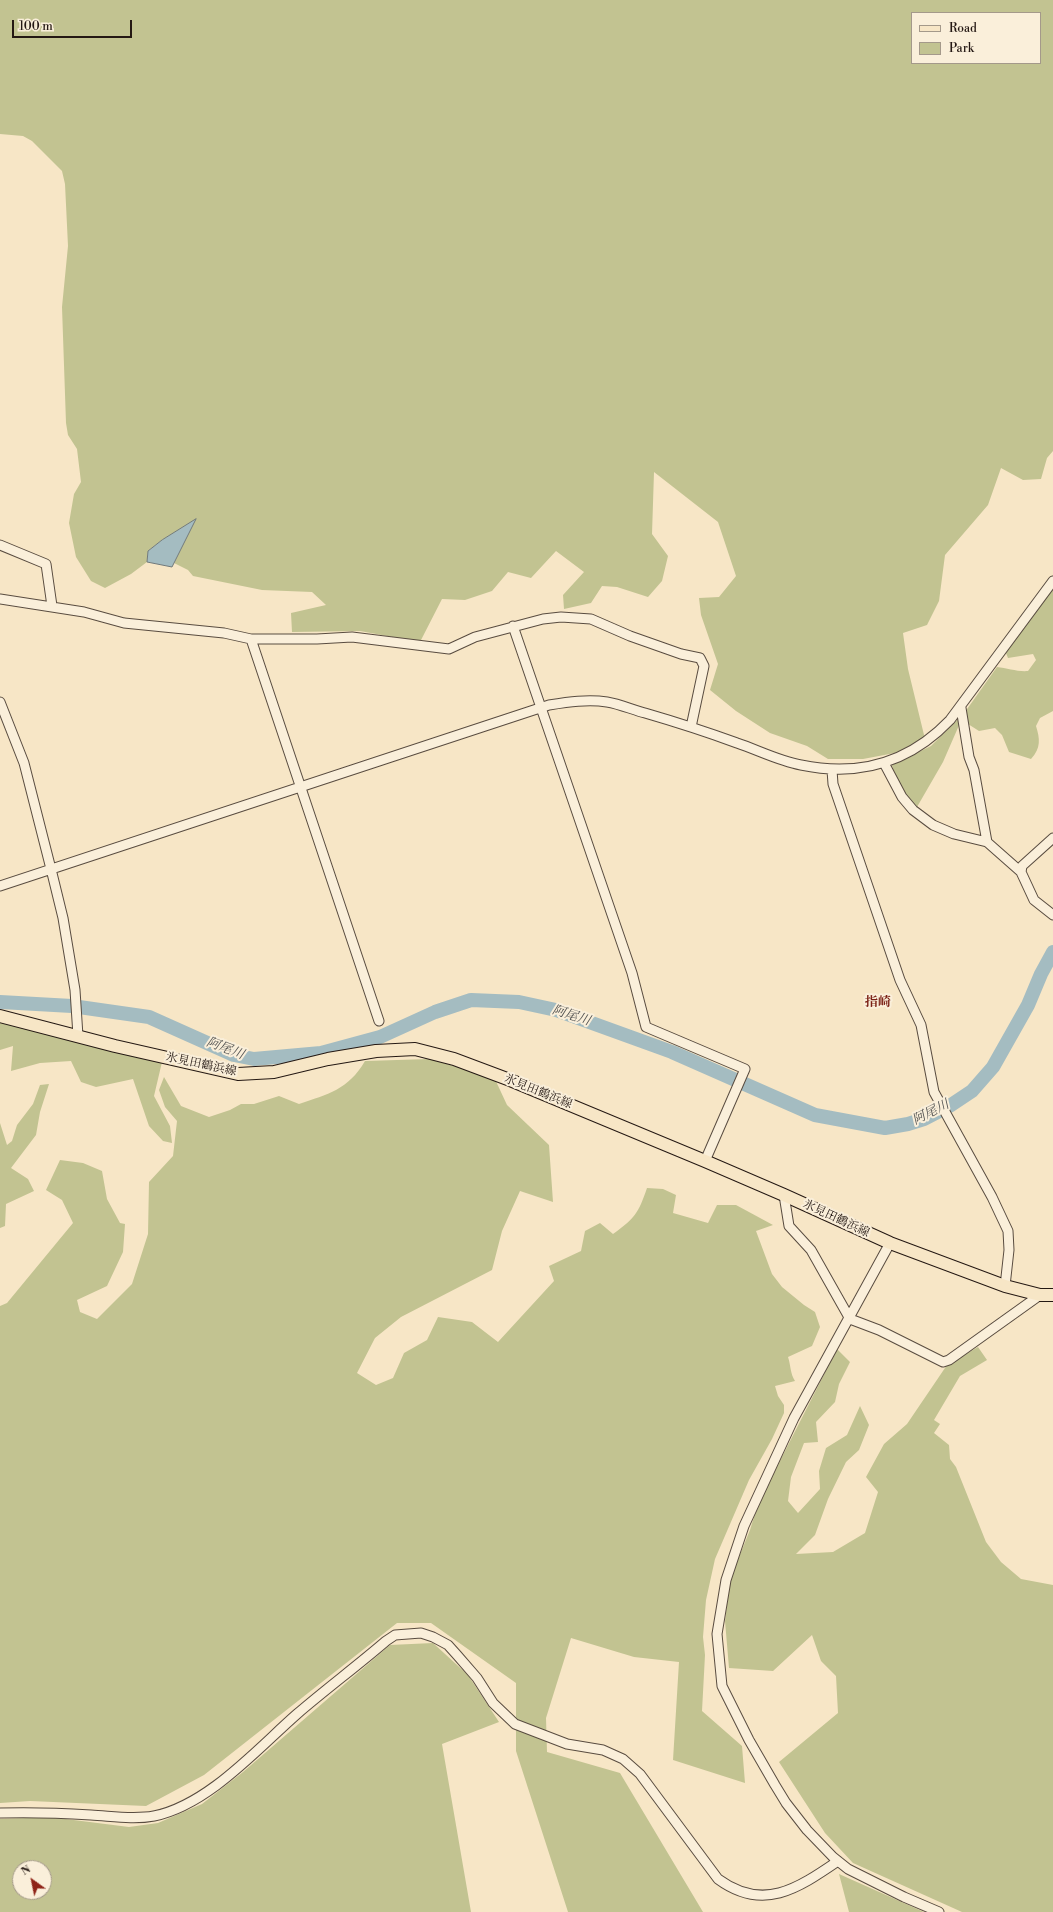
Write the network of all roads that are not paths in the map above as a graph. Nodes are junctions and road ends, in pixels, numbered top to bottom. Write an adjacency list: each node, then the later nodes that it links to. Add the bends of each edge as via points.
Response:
1 (0, 545): 4 (street, via 46,564)
2 (1053, 581): 9 (street)
3 (0, 599): 4 (street)
4 (52, 606): 6 (street, via 124,623 224,633)
5 (513, 626): 6 (street, via 475,637 449,649 352,637); 8 (street); 10 (street, via 561,617 591,619 630,636 700,658 704,666)
6 (251, 639): 13 (street)
7 (0, 702): 16 (street, via 24,764)
8 (540, 707): 10 (street, via 565,703 608,702); 13 (street); 23 (street, via 632,973 646,1027 745,1069)
9 (961, 708): 11 (street, via 934,737 915,750); 15 (street)
10 (691, 727): 12 (street, via 799,765)
11 (884, 763): 12 (street, via 856,769); 15 (street, via 902,797 913,810 933,825 954,834)
12 (832, 770): 26 (street, via 833,784 900,980 921,1024 934,1092 1008,1231 1009,1250)
13 (300, 787): 16 (street); 21 (street)
14 (1053, 838): 17 (street, via 1022,866)
15 (986, 842): 17 (street)
16 (51, 869): 18 (street); 22 (street, via 63,918 76,997)
17 (1021, 872): 19 (street, via 1034,900)
18 (0, 886)
19 (1052, 914)
20 (0, 1016): 22 (main road, 氷見田鶴浜線)
21 (379, 1021)
22 (78, 1036): 23 (main road, 氷見田鶴浜線, via 238,1074 274,1072 376,1051 415,1049 454,1059 510,1080)
23 (705, 1161): 24 (main road, 氷見田鶴浜線)
24 (784, 1194): 25 (main road, 氷見田鶴浜線); 29 (street, via 789,1226 811,1250)
25 (890, 1243): 26 (main road, 氷見田鶴浜線); 29 (street)
26 (1005, 1286): 27 (main road, 氷見田鶴浜線)
27 (1040, 1295): 28 (main road, 氷見田鶴浜線); 29 (street, via 943,1362 879,1330)
28 (1053, 1295)
29 (850, 1319): 31 (street, via 794,1418 744,1526 726,1580 717,1634 722,1686 749,1740 786,1803 807,1830)
30 (0, 1813): 31 (street, via 36,1812 137,1818 177,1809 200,1796 244,1762 298,1713 386,1641 395,1635 421,1632 448,1646 477,1678 494,1704 515,1724 568,1744 603,1750 623,1759 640,1774 718,1879 730,1890 745,1897 766,1900 784,1897)
31 (838, 1861): 32 (street, via 848,1869 897,1894)
32 (939, 1912)

